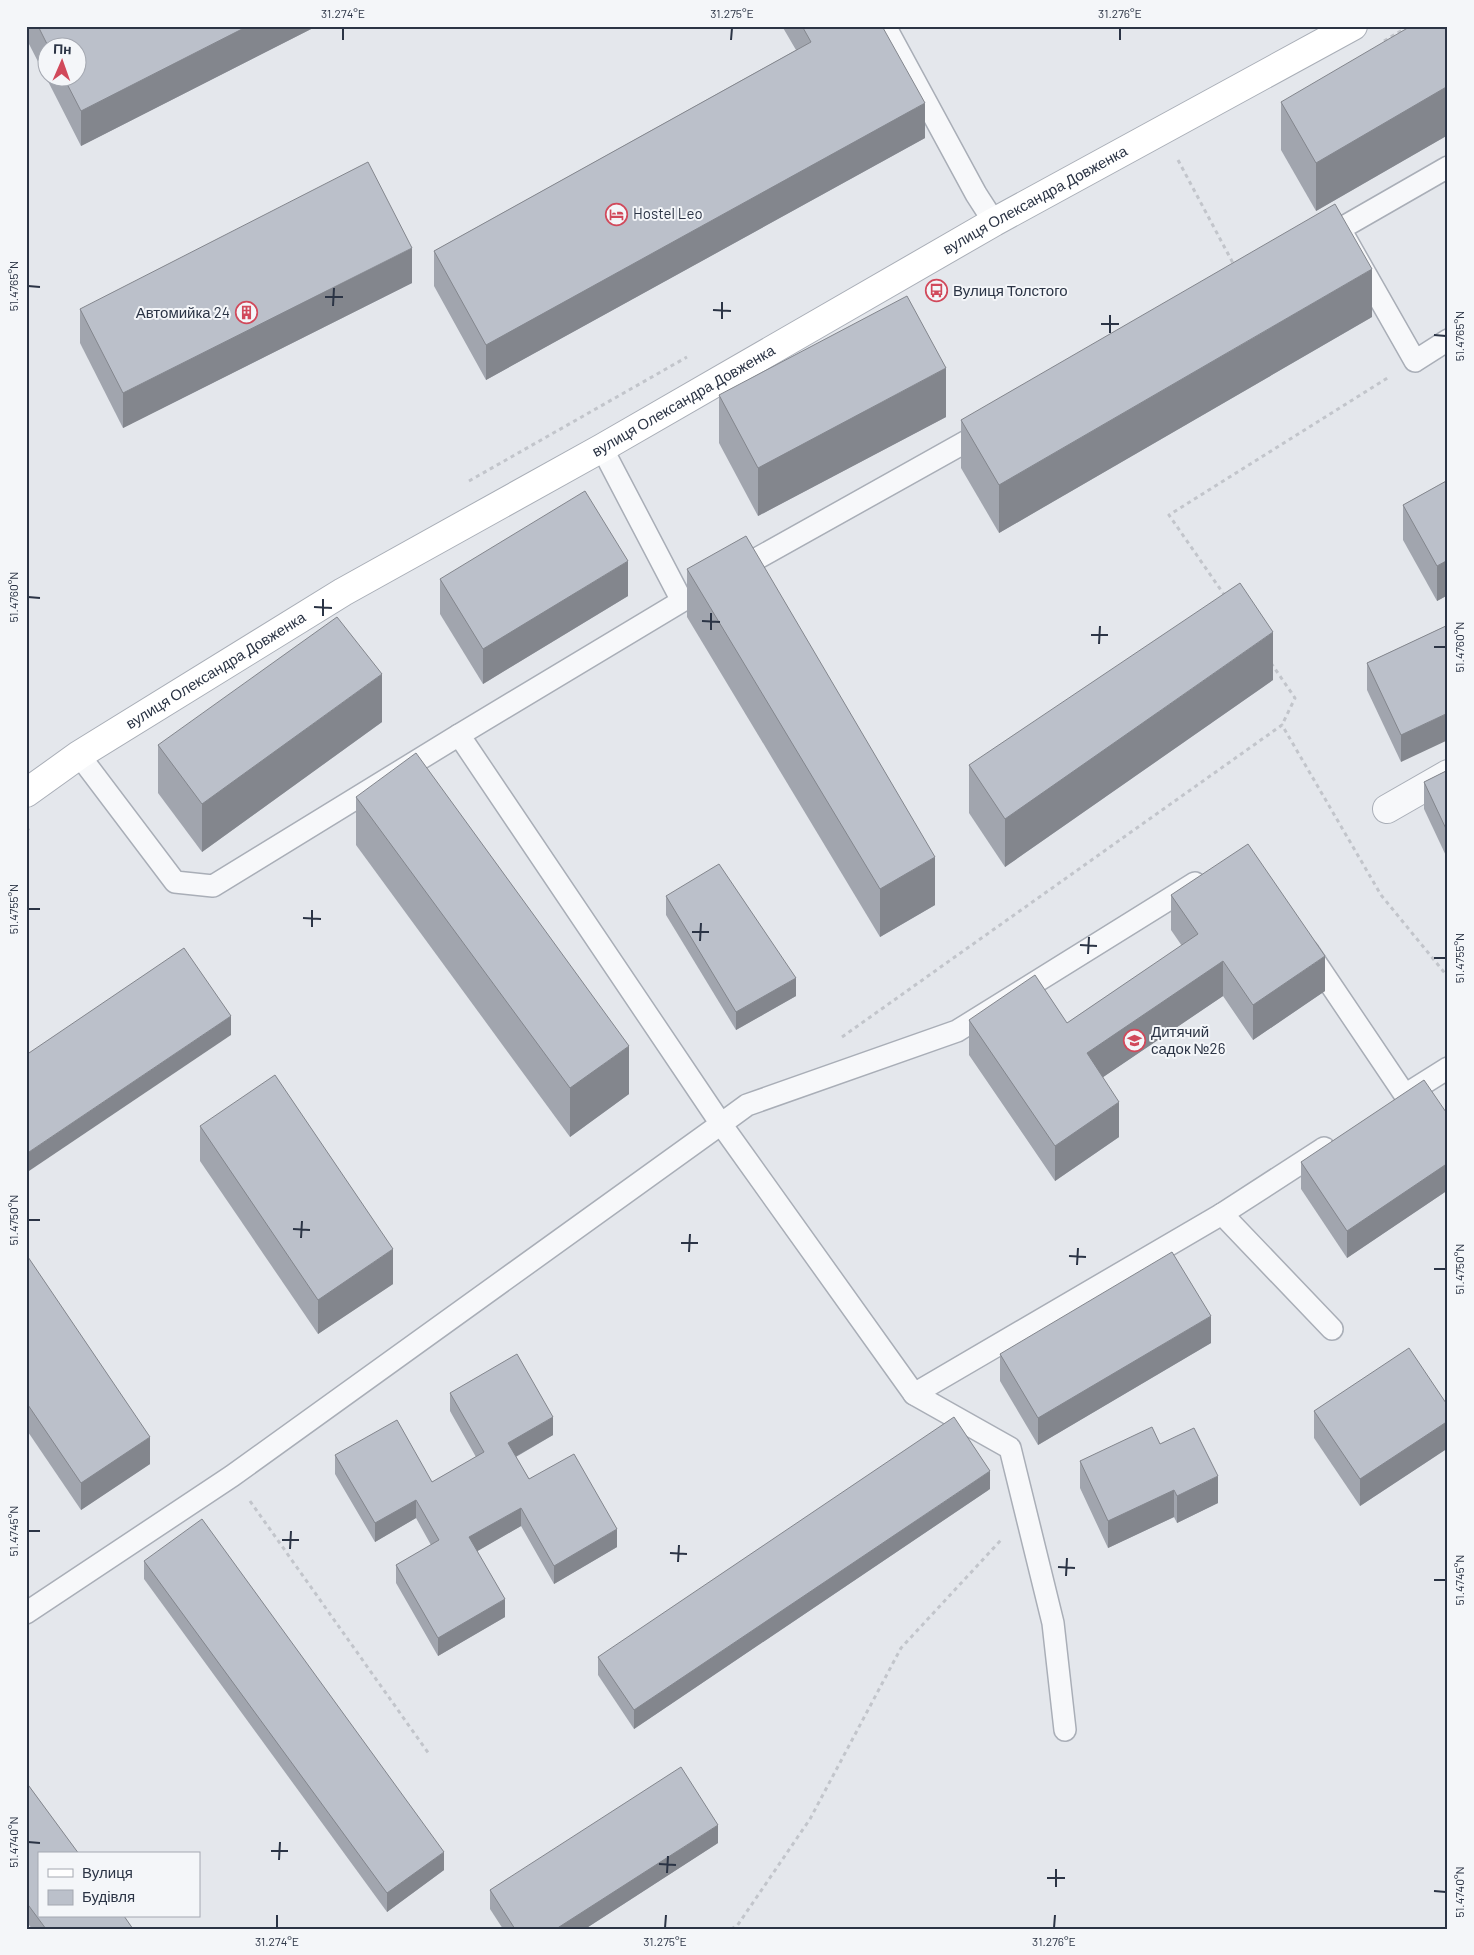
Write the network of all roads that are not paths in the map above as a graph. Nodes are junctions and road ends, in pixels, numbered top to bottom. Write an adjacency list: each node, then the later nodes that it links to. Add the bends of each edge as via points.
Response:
1 (885, 26): 4 (lane)
2 (1353, 26): 4 (main road, вулиця Олександра Довженка)
3 (1448, 167): 5 (lane, via 1332,234 1415,361)
4 (994, 222): 7 (main road, вулиця Олександра Довженка)
5 (1448, 340)
6 (1002, 421): 8 (lane)
7 (602, 448): 8 (lane); 10 (main road, вулиця Олександра Довженка, via 343,592)
8 (699, 591): 9 (lane)
9 (459, 735): 10 (lane, via 213,886 175,882); 17 (lane)
10 (79, 755): 12 (main road, вулиця Олександра Довженка)
11 (1448, 774): 13 (street)
12 (26, 793)
13 (1387, 809)
14 (1208, 875): 17 (lane, via 957,1031 747,1106)
15 (1296, 934): 16 (lane, via 1397,1100)
16 (1448, 1068)
17 (721, 1124): 21 (lane); 22 (lane, via 232,1476)
18 (1339, 1138): 19 (lane)
19 (1222, 1214): 20 (lane); 21 (lane)
20 (1332, 1329)
21 (914, 1394): 23 (lane, via 1010,1448 1054,1623)
22 (26, 1613)
23 (1065, 1730)

